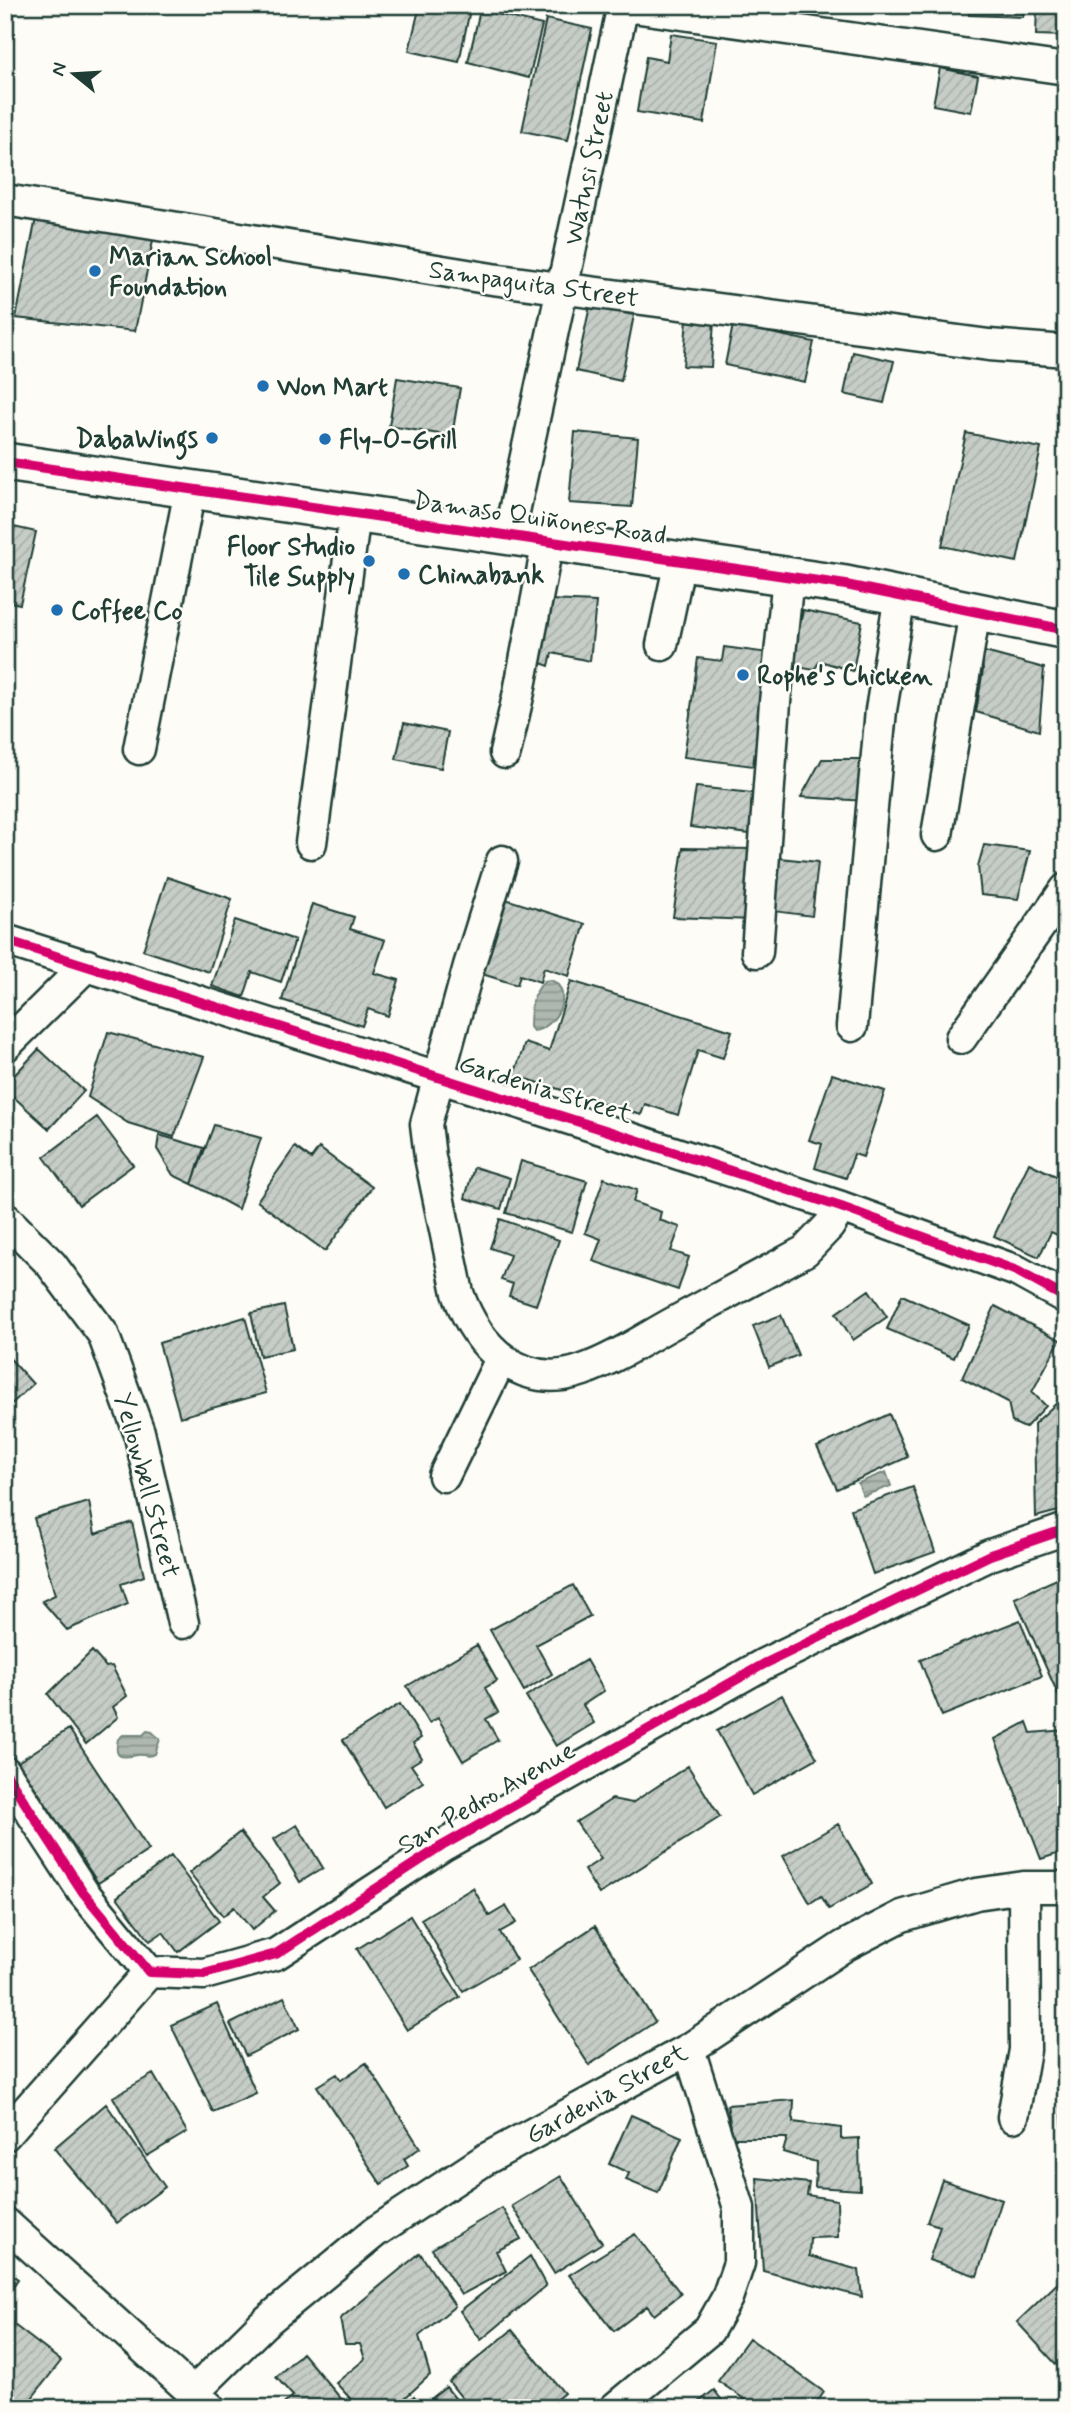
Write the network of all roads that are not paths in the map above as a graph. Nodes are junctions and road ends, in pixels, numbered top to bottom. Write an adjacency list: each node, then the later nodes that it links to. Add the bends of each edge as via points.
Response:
1 (622, 5): 2 (street); 4 (street, Watusi Street)
2 (1066, 69)
3 (5, 200): 4 (street, Sampaguita Street)
4 (561, 288): 5 (street, Sampaguita Street, via 989,345); 9 (street, Watusi Street)
5 (1066, 351)
6 (5, 462): 7 (main road, Damaso Quiñones Road)
7 (190, 490): 8 (main road, Damaso Quiñones Road); 17 (street)
8 (355, 514): 9 (main road, Damaso Quiñones Road); 20 (street)
9 (509, 535): 10 (main road, Damaso Quiñones Road)
10 (548, 541): 11 (main road, Damaso Quiñones Road); 18 (street)
11 (680, 561): 12 (main road, Damaso Quiñones Road); 16 (street)
12 (788, 577): 13 (main road, Damaso Quiñones Road); 24 (street)
13 (900, 596): 14 (main road, Damaso Quiñones Road); 26 (street, via 881,710)
14 (975, 611): 15 (main road, Damaso Quiñones Road); 19 (street)
15 (1066, 630)
16 (662, 645)
17 (139, 749)
18 (505, 753)
19 (937, 835)
20 (311, 843)
21 (502, 860): 29 (street)
22 (1066, 889): 27 (street)
23 (5, 940): 25 (street, Gardenia Street)
24 (757, 952)
25 (87, 965): 28 (street); 29 (street, Gardenia Street)
26 (852, 1026)
27 (961, 1038)
28 (5, 1046)
29 (439, 1079): 30 (street, Gardenia Street); 33 (street, via 428,1115 428,1142 458,1293 474,1328)
30 (841, 1207): 32 (street, Gardenia Street, via 1017,1271); 33 (street, via 804,1251 583,1370 541,1375)
31 (5, 1218): 36 (street, Yellowbell Street, via 51,1264 103,1334 138,1432)
32 (1066, 1298)
33 (501, 1359): 34 (street)
34 (444, 1476)
35 (1066, 1529): 40 (street, San Pedro Avenue, via 990,1555 764,1664 442,1846 276,1954 204,1973)
36 (183, 1623)
37 (5, 1772): 40 (street, via 83,1892)
38 (1024, 1887): 39 (street, Gardenia Street); 41 (street, Gardenia Street, via 976,1894 902,1916 844,1946); 42 (street, via 1025,2050)
39 (1066, 1887)
40 (149, 1972): 43 (street)
41 (689, 2049): 45 (street, Gardenia Street, via 486,2159 374,2232 263,2323); 46 (street, via 739,2208 739,2263 709,2330)
42 (1013, 2117)
43 (5, 2135)
44 (5, 2223): 45 (street)
45 (202, 2400)
46 (615, 2408)

